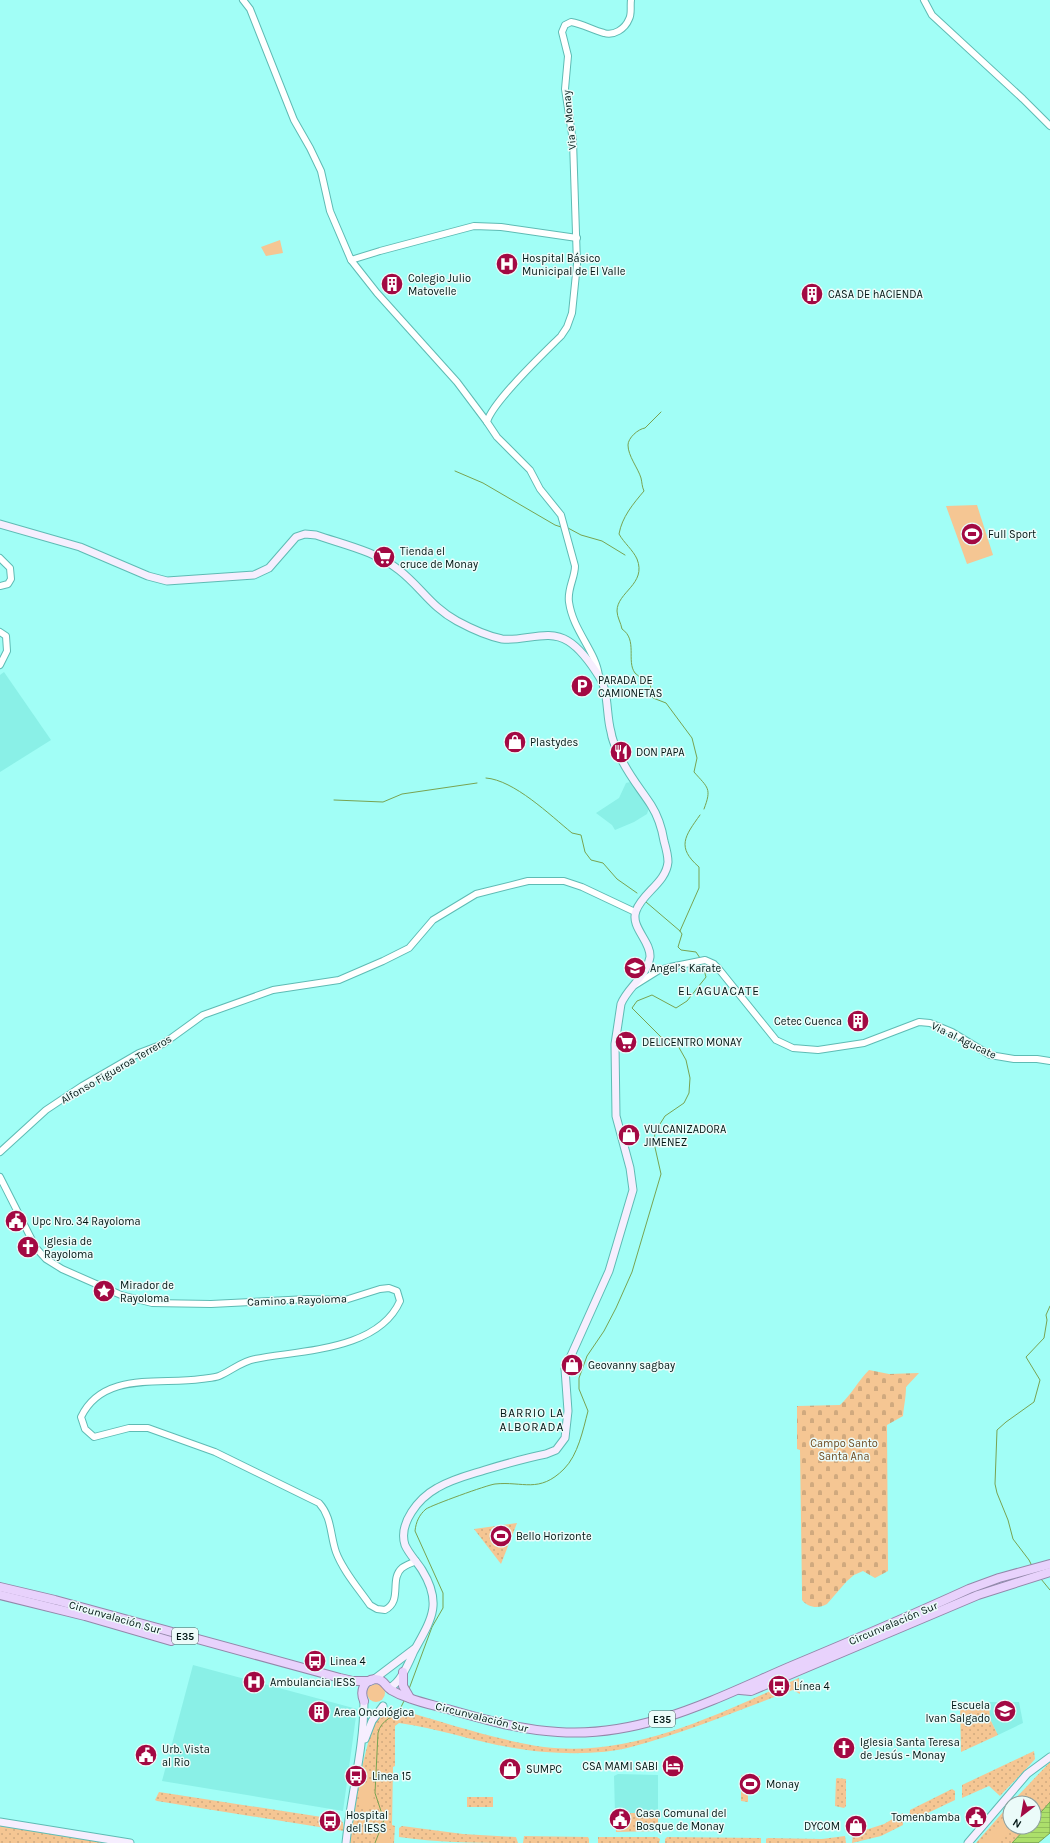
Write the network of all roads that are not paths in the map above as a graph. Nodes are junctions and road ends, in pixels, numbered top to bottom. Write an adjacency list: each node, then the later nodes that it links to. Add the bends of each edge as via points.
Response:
1 (243, 0): 6 (street, via 250,9 294,120 321,172 330,211)
2 (630, 0): 5 (street, Via a Monay, via 630,18 615,34 605,34 570,22 565,25 562,32 568,56 565,90 573,141)
3 (924, 0): 4 (street, via 932,15)
4 (1050, 126)
5 (576, 238): 6 (street, via 501,227 474,226); 7 (street, via 574,299 567,326 561,336 498,402)
6 (351, 260): 7 (street, via 377,293 457,382)
7 (487, 422): 13 (street, via 498,438 530,470 540,489 561,515 575,566 569,589 569,604 576,627)
8 (0, 524): 13 (main road, via 80,547 148,576 167,581 254,575 269,568 296,537 305,534 316,535 380,557 401,571 433,605 471,628 503,639 549,636 567,640 581,652)
9 (0, 558): 10 (street, via 10,568 12,579 8,584)
10 (0, 586)
11 (0, 632): 12 (street, via 6,636 7,651)
12 (0, 665)
13 (600, 678): 14 (main road, via 610,732 618,754 655,812 667,854 668,863 664,873 639,904)
14 (636, 912): 15 (main road, via 638,928 650,957); 17 (street, Alfonso Figueroa Terreros, via 564,881 528,881 476,894 433,920 409,948 383,961 339,980 273,990 203,1015 163,1044 139,1054 82,1086 46,1110)
15 (634, 986): 16 (street, Via al Agucate, via 659,970 705,960 718,968 776,1040 793,1048 818,1050 864,1043 919,1022 930,1023 952,1032 990,1055 1000,1058); 19 (main road, via 621,1004 617,1018 615,1052 616,1116 630,1168 633,1190 609,1271 565,1369 568,1411 565,1438 556,1450 546,1454 458,1478 436,1488 414,1508 404,1526 406,1545)
16 (1050, 1061)
17 (0, 1152)
18 (0, 1177): 19 (street, Camino a Rayoloma, via 36,1248 46,1259 120,1295 152,1303 211,1304 308,1299 345,1300 380,1288 397,1292 400,1300 393,1313 374,1330 356,1339 314,1351 253,1359 218,1376 177,1382 124,1384 98,1396 87,1406 81,1417 85,1429 94,1436 129,1428 148,1428 215,1452 319,1503 329,1518 341,1562 370,1605 377,1609 385,1610 393,1603 400,1570)
19 (416, 1561): 25 (main road, via 430,1585 434,1601 425,1632)
20 (1050, 1564): 29 (highway, Circunvalación Sur / E35, via 999,1578 969,1590)
21 (1050, 1572): 29 (highway, Circunvalación Sur, via 978,1595 751,1691)
22 (0, 1586): 27 (highway, Circunvalación Sur / E35, via 340,1678 353,1681)
23 (0, 1595): 24 (highway, Circunvalación Sur / E35)
24 (171, 1641)
25 (417, 1647): 26 (main road); 27 (main road)
26 (403, 1672): 28 (main road); 30 (highway, via 403,1686)
27 (372, 1680): 28 (highway, E35, via 384,1682); 31 (highway, via 363,1689)
28 (389, 1688): 30 (highway, Circunvalación Sur / E35)
29 (739, 1690): 30 (highway, Circunvalación Sur / E35, via 650,1723 585,1733 510,1726)
30 (411, 1699)
31 (364, 1701): 33 (main road)
32 (383, 1706): 33 (main road, via 372,1721)
33 (362, 1747): 37 (main road)
34 (1050, 1757): 38 (main road, via 1027,1774)
35 (0, 1822): 36 (main road)
36 (130, 1843)
37 (346, 1843)
38 (968, 1843)

